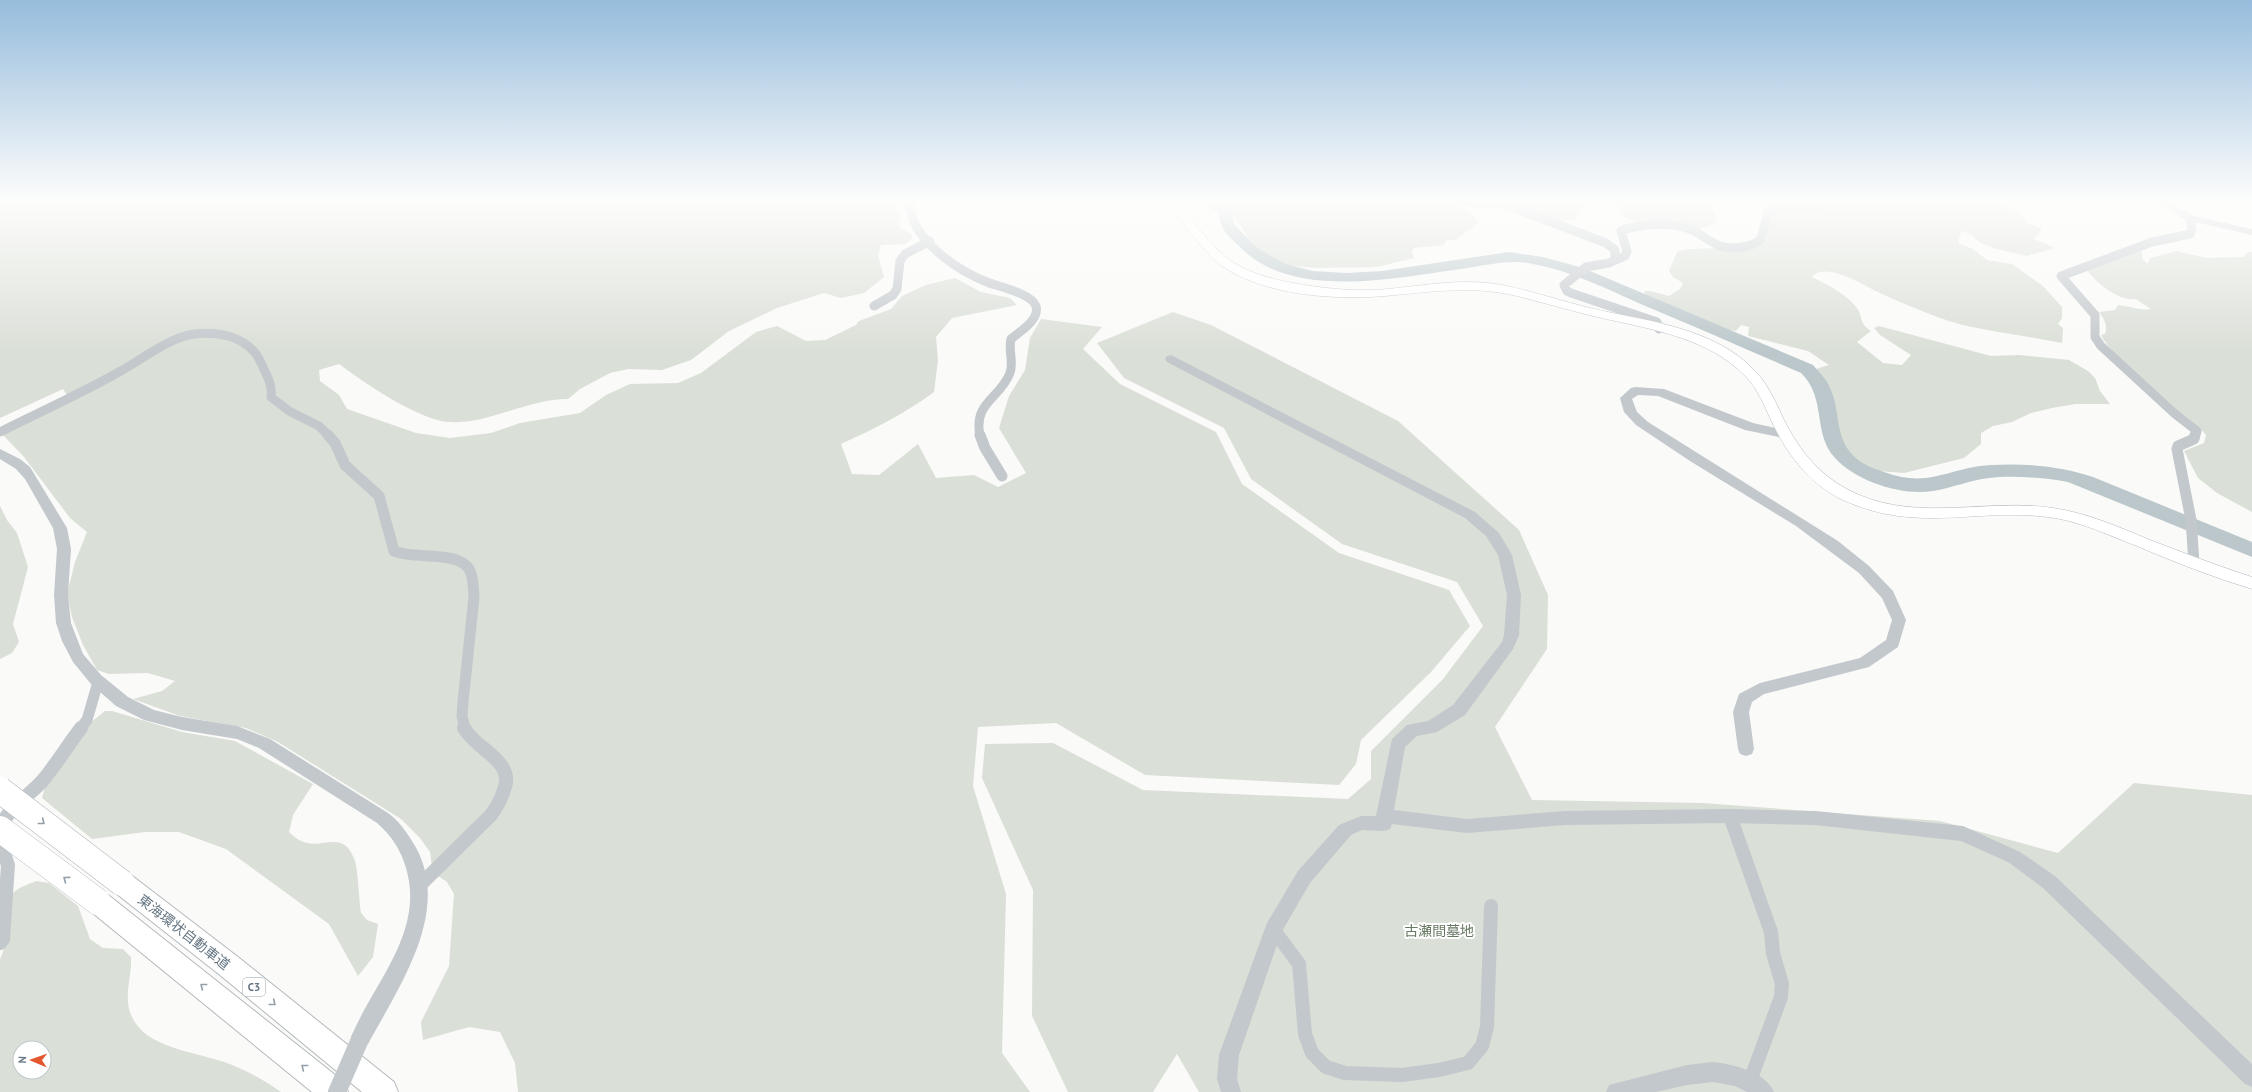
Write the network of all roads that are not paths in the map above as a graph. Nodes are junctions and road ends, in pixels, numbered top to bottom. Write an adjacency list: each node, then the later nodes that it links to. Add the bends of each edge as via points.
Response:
1 (913, 250): 8 (street, via 902,259 898,283 892,297)
2 (938, 250): 14 (street, via 946,258 986,282 1026,296 1033,301 1036,308 1035,316 1010,339 1011,370 1005,382 981,410 977,431 983,448)
3 (1211, 250): 9 (main road, via 1243,273 1275,284 1350,294 1460,285 1492,287)
4 (1615, 250): 7 (street)
5 (1627, 250): 7 (street, via 1625,256)
6 (2132, 250): 15 (street, via 2061,276 2095,315 2095,337 2101,346 2197,431 2194,440 2178,446 2177,449 2191,525)
7 (1615, 260): 9 (street, via 1584,269 1566,283 1564,288 1658,322)
8 (874, 306)
9 (1659, 329): 12 (main road, via 1704,342 1743,366 1764,392)
10 (1171, 359): 20 (street, via 1470,515 1494,537 1506,556 1516,614 1513,636 1459,710 1431,727 1413,730 1398,744)
11 (0, 432): 24 (street, via 118,373 188,334 204,333 237,338 255,351 272,389 271,397 289,412 319,426 335,443 345,465 379,496 394,550 402,554 445,558 463,564 469,569 475,599 462,716 469,739 502,764 507,770 507,782 495,809)
12 (1784, 434): 15 (main road, via 1800,460 1817,476 1848,497 1872,505 1911,512 2053,513 2111,530); 18 (street, via 1750,427 1660,392 1635,392 1626,398 1630,411 1640,422 1848,555 1883,587 1897,610 1900,620 1894,641 1877,658 1760,689 1745,698 1740,712)
13 (0, 453): 17 (street, via 21,464 62,532 64,553 61,596 64,620 71,644 81,663)
14 (1002, 476)
15 (2194, 563): 16 (main road)
16 (2252, 583)
17 (98, 682): 22 (street, via 87,720 44,780 11,812); 24 (street, via 121,702 141,712 172,722 243,734 273,748 336,788 393,826 408,847 418,872)
18 (1746, 749)
19 (0, 790): 32 (highway, 東海環状自動車道 / C3, one-way to 32, bridge, via 229,966)
20 (1385, 816): 21 (street, via 1467,826 1565,818); 26 (street, via 1384,824 1360,823 1345,830 1304,877)
21 (1730, 816): 28 (street, via 1815,818 1963,834 1996,848 2032,868 2049,882); 29 (street, via 1771,932 1773,953 1782,984 1781,997 1755,1064)
22 (0, 830): 31 (highway, C3, one-way to 22, bridge, via 98,902)
23 (0, 842): 27 (street, via 8,865 3,939)
24 (419, 886): 31 (street, bridge, via 419,913 409,947 361,1037)
25 (1491, 906): 26 (street, via 1487,1028 1482,1046 1468,1063 1402,1075 1345,1073 1326,1067 1312,1053 1305,1034 1299,964)
26 (1273, 929): 33 (street, via 1230,1055 1227,1079)
27 (0, 943)
28 (2252, 1077)
29 (1757, 1087): 30 (street, via 1735,1074 1708,1070)
30 (1654, 1088): 34 (street)
31 (336, 1092)
32 (384, 1092)
33 (1231, 1092)
34 (1616, 1092)

